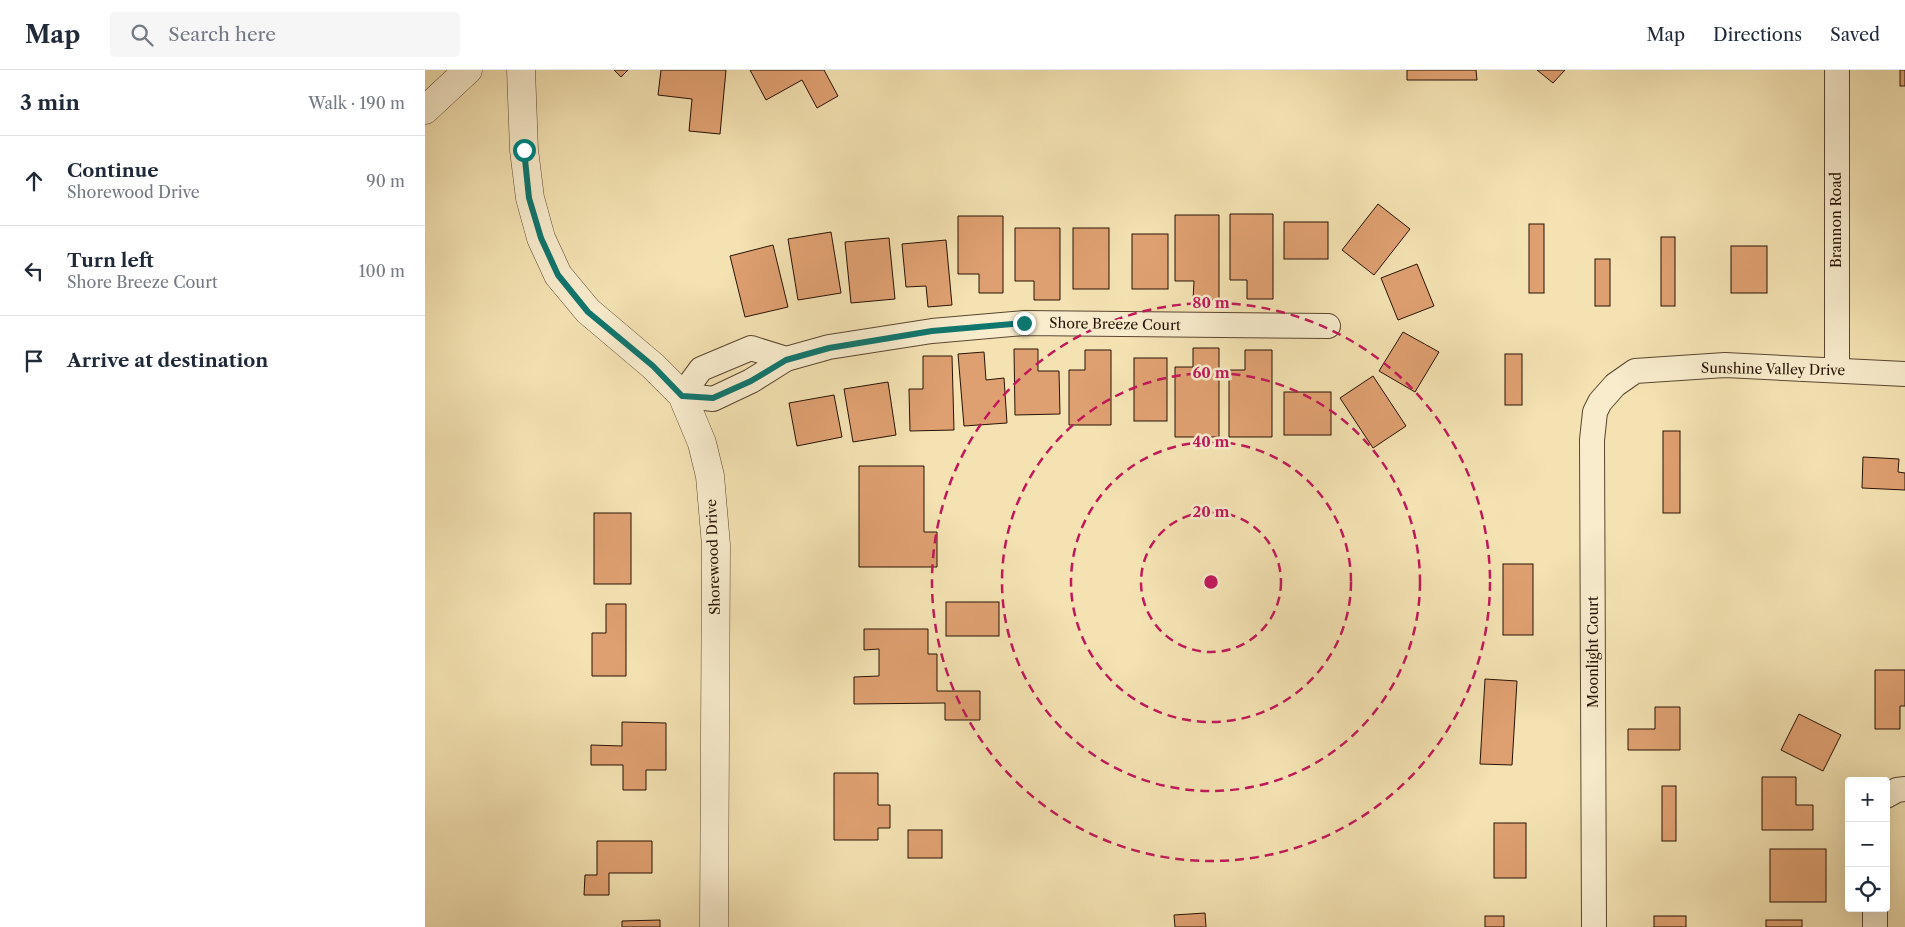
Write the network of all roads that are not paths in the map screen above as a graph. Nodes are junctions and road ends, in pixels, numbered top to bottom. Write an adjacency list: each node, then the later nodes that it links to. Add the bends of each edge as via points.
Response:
1 (468, 70): 4 (street)
2 (521, 70): 10 (street, Shorewood Drive, via 529,198 541,238 558,275 588,312 653,366)
3 (1837, 70): 7 (street, Brannon Road)
4 (425, 110)
5 (1328, 326): 6 (street, Shore Breeze Court, via 1024,323 932,331 829,348)
6 (786, 360): 10 (street, Shore Breeze Court, via 713,398); 10 (street, via 751,348 701,369)
7 (1837, 370): 8 (street, Sunshine Valley Drive); 9 (street, Sunshine Valley Drive, via 1725,365 1635,371)
8 (1905, 374)
9 (1615, 385): 15 (street, Moonlight Court, via 1595,412 1592,440)
10 (682, 396): 14 (street, Shorewood Drive, via 702,444 710,476 716,545)
11 (1905, 789): 12 (street)
12 (1890, 794)
13 (1875, 912): 16 (street)
14 (714, 927)
15 (1594, 927)
16 (1875, 927)

